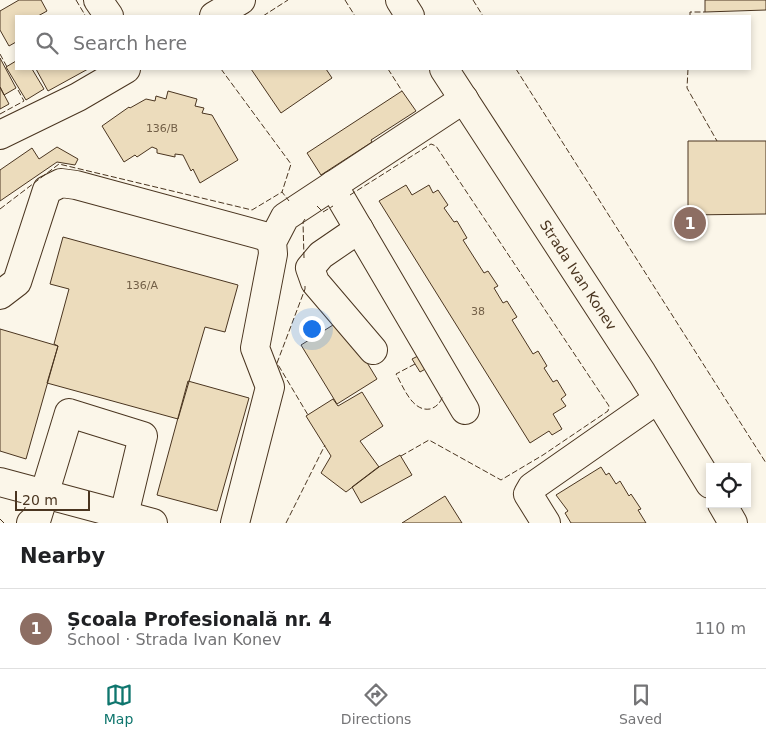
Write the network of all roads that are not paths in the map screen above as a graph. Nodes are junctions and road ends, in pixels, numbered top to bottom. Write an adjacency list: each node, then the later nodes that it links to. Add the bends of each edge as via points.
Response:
1 (98, 0): 3 (street)
2 (400, 0): 4 (street)
3 (108, 15)
4 (409, 15)
5 (124, 70): 8 (street)
6 (445, 70): 7 (street, Strada Ivan Konev)
7 (464, 99): 9 (street); 14 (street, Strada Ivan Konev)
8 (0, 135)
9 (333, 185): 10 (street); 11 (street, via 285,217)
10 (358, 230): 13 (street, via 320,255 310,268 315,282); 15 (street)
11 (272, 242): 12 (street, via 264,236 60,183 47,190 17,282); 24 (street, via 273,254 255,348 270,387)
12 (0, 295)
13 (373, 350)
14 (658, 399): 16 (street, Strada Ivan Konev); 20 (street, via 532,487)
15 (465, 410)
16 (706, 477)
17 (0, 482): 18 (street)
18 (44, 494): 21 (street); 21 (street, via 69,413 144,436); 22 (street, via 36,518)
19 (724, 508): 26 (street)
20 (526, 512): 25 (street)
21 (124, 515): 23 (street)
22 (31, 523)
23 (153, 523)
24 (236, 523)
25 (546, 523)
26 (733, 523)

